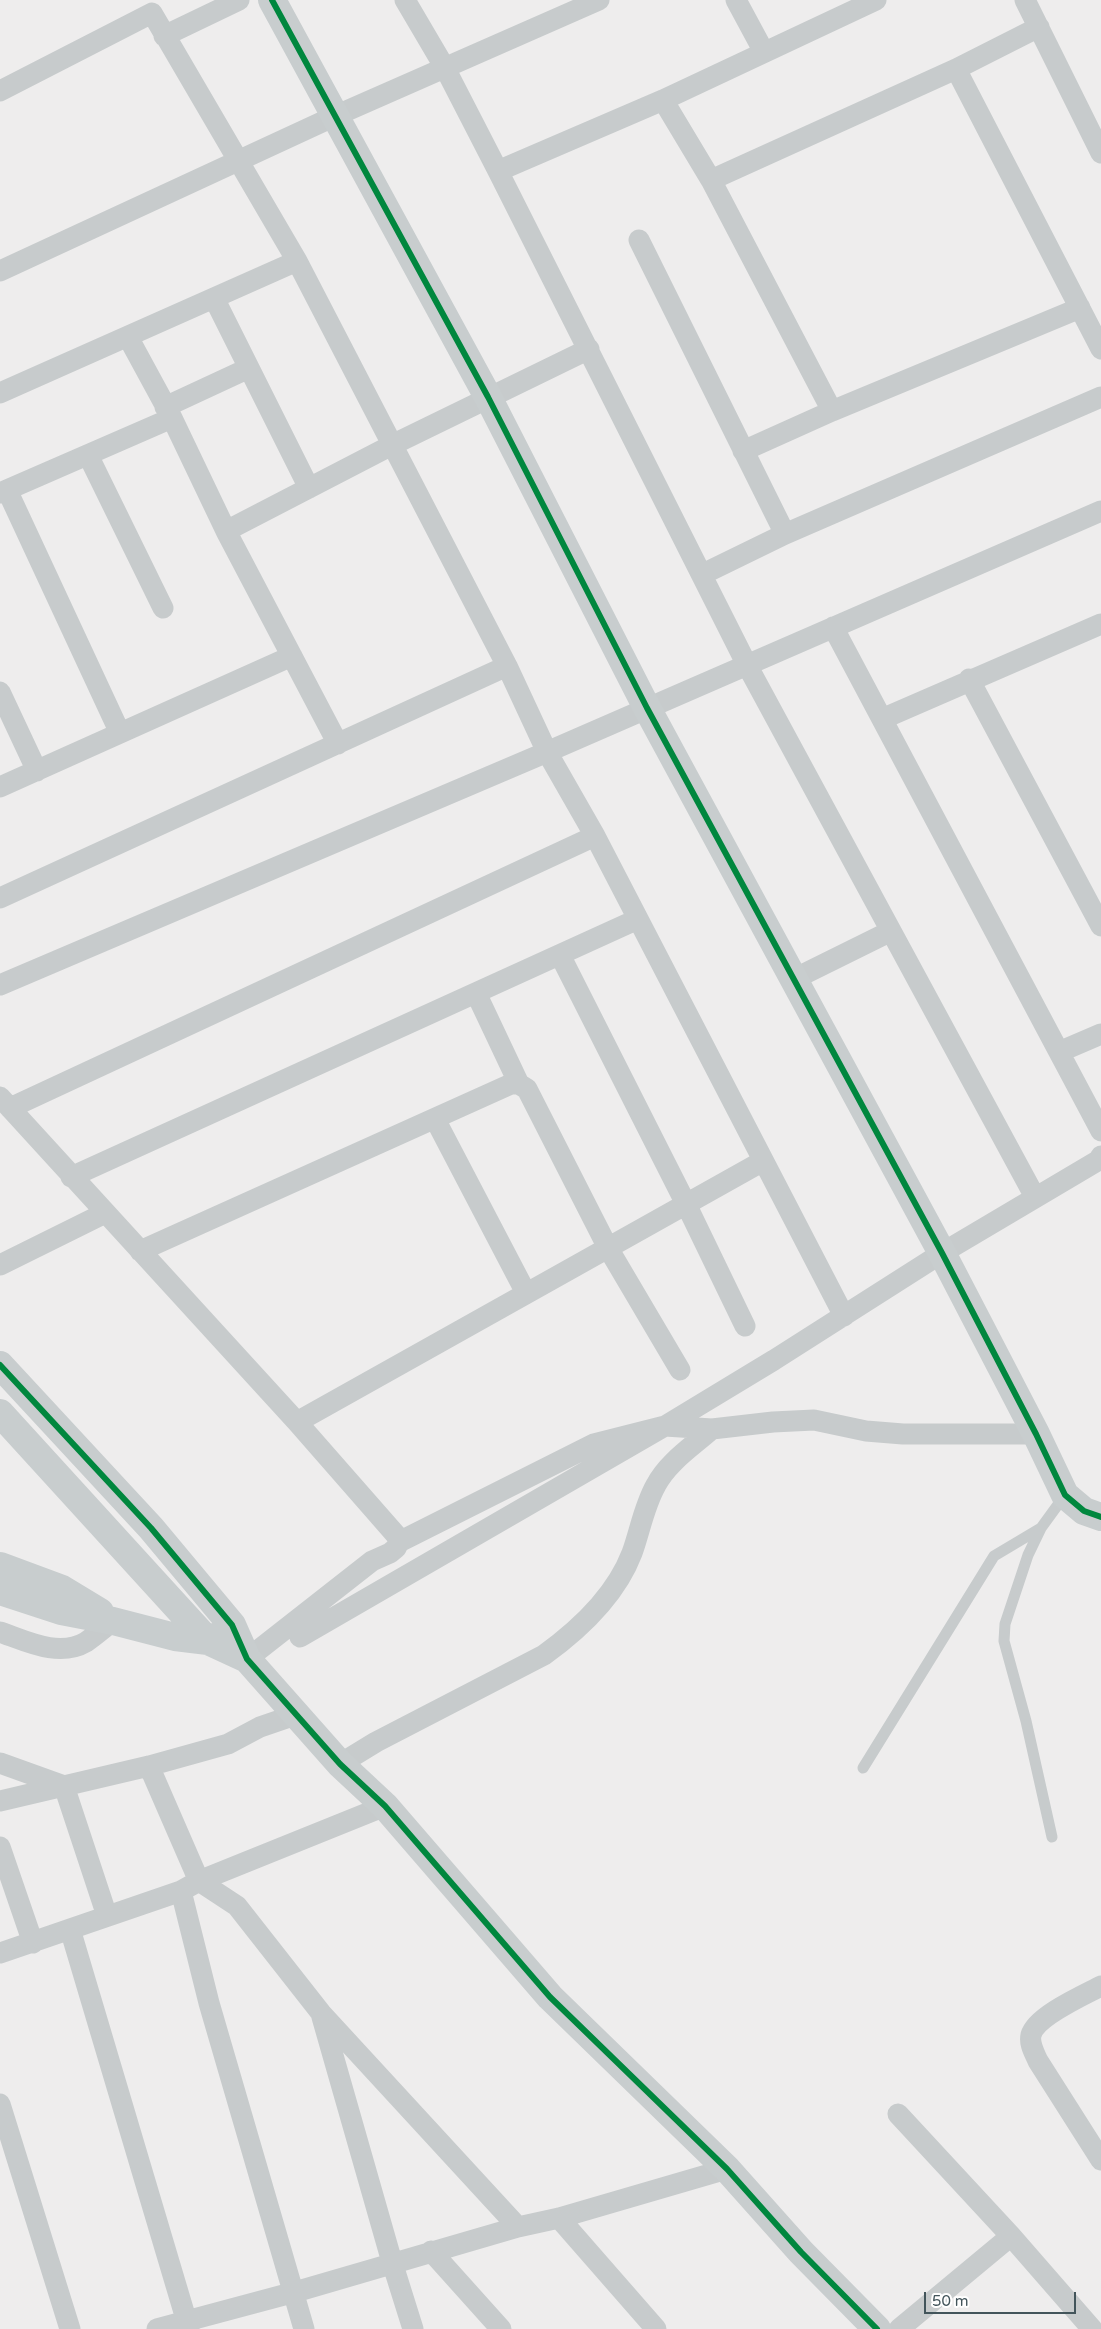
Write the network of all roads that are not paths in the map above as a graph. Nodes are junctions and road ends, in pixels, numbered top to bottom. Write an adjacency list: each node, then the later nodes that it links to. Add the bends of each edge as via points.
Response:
1 (239, 0): 10 (street)
2 (272, 0): 16 (street)
3 (406, 0): 12 (street)
4 (599, 0): 12 (street)
5 (736, 0): 11 (street)
6 (876, 0): 11 (street)
7 (1025, 0): 9 (street)
8 (148, 6): 10 (street); 14 (street)
9 (1038, 27): 13 (street); 17 (street)
10 (164, 36): 18 (street)
11 (764, 52): 15 (street)
12 (445, 68): 16 (street); 19 (street)
13 (956, 70): 20 (street); 25 (street)
14 (0, 90)
15 (663, 100): 19 (street); 20 (street)
16 (335, 116): 18 (street); 31 (street)
17 (1101, 153)
18 (239, 162): 22 (street); 23 (street)
19 (498, 171): 27 (street)
20 (711, 180): 33 (street)
21 (639, 240): 36 (street)
22 (296, 261): 24 (street); 35 (street)
23 (0, 271)
24 (214, 298): 26 (street); 29 (street)
25 (1080, 308): 28 (street); 33 (street)
26 (128, 337): 30 (street); 34 (street)
27 (589, 349): 31 (street); 43 (street)
28 (1101, 349)
29 (249, 368): 34 (street); 38 (street)
30 (0, 393)
31 (488, 397): 35 (street); 52 (street)
32 (1101, 397): 42 (street)
33 (832, 411): 36 (street)
34 (168, 413): 37 (street); 41 (street)
35 (392, 445): 38 (street); 49 (street)
36 (743, 451): 42 (street)
37 (88, 455): 39 (street); 44 (street)
38 (309, 488): 41 (street)
39 (3, 491): 54 (street)
40 (1101, 511): 46 (street)
41 (226, 531): 47 (street)
42 (785, 534): 43 (street)
43 (703, 574): 48 (street)
44 (163, 608)
45 (1101, 624): 50 (street)
46 (833, 627): 48 (street); 53 (street)
47 (292, 656): 54 (street); 55 (street)
48 (748, 664): 52 (street); 63 (street)
49 (506, 666): 55 (street); 56 (street)
50 (970, 679): 53 (street); 62 (street)
51 (0, 692): 57 (street)
52 (647, 708): 56 (street); 65 (street)
53 (882, 719): 69 (street)
54 (120, 733): 57 (street)
55 (338, 744): 60 (street)
56 (547, 752): 59 (street); 66 (street)
57 (37, 771): 58 (street)
58 (0, 787)
59 (595, 836): 61 (street); 71 (street)
60 (0, 898)
61 (638, 919): 64 (street); 75 (street)
62 (1101, 926)
63 (891, 931): 65 (street); 77 (street)
64 (560, 955): 67 (street); 78 (street)
65 (794, 979): 82 (street)
66 (0, 985)
67 (476, 993): 70 (street); 76 (street)
68 (1101, 1034): 69 (street)
69 (1059, 1052): 73 (street)
70 (519, 1084): 72 (street, via 511,1084); 80 (street, via 527,1089)
71 (5, 1103): 76 (street)
72 (435, 1119): 81 (street); 84 (street)
73 (1101, 1131)
74 (1101, 1156): 77 (street)
75 (764, 1161): 78 (street); 85 (street)
76 (71, 1176): 79 (street)
77 (1035, 1197): 82 (street)
78 (686, 1204): 80 (street); 86 (street)
79 (105, 1213): 81 (street); 83 (street)
80 (608, 1248): 84 (street); 88 (street)
81 (140, 1251): 90 (street)
82 (942, 1253): 85 (street); 93 (street)
83 (0, 1265)
84 (526, 1293): 90 (street)
85 (844, 1316): 91 (street)
86 (745, 1326)
87 (0, 1365): 101 (street, via 151,1528)
88 (680, 1370)
89 (0, 1413): 104 (street)
90 (297, 1422): 97 (street, via 391,1527)
91 (665, 1426): 92 (street); 97 (street, via 594,1444); 103 (street)
92 (712, 1429): 93 (street, via 814,1420 866,1431 903,1434); 108 (street, via 666,1469 655,1485 622,1576 566,1640 544,1655)
93 (1036, 1434): 94 (street)
94 (1065, 1495): 95 (street, via 1084,1511); 96 (lane)
95 (1101, 1517)
96 (1041, 1528): 110 (lane, via 994,1556); 114 (lane, via 1028,1555 1006,1624 1004,1641)
97 (399, 1542): 105 (street, via 390,1553 372,1561)
98 (0, 1566): 100 (street, via 62,1589)
99 (0, 1591): 100 (street, via 61,1611)
100 (114, 1621): 102 (street, via 84,1643 58,1649); 104 (street, via 175,1637)
101 (232, 1625): 104 (street); 105 (street)
102 (0, 1632)
103 (300, 1637)
104 (208, 1641): 105 (street)
105 (247, 1659): 106 (street)
106 (295, 1715): 108 (street); 109 (street, via 260,1727 228,1744)
107 (0, 1763): 111 (street)
108 (340, 1764): 113 (street)
109 (149, 1766): 111 (street); 116 (street)
110 (863, 1768)
111 (64, 1786): 112 (street); 117 (street)
112 (0, 1801)
113 (385, 1806): 116 (street); 126 (street, via 550,1998)
114 (1052, 1837)
115 (0, 1847): 119 (street)
116 (190, 1886): 117 (street); 122 (street, via 237,1906); 132 (street, via 209,2003)
117 (107, 1916): 118 (street)
118 (70, 1929): 119 (street); 133 (street)
119 (33, 1943): 120 (street)
120 (0, 1953)
121 (1101, 1986): 125 (street, via 1040,2023 1031,2033 1030,2045)
122 (321, 2013): 128 (street); 131 (street)
123 (0, 2104): 134 (street)
124 (898, 2114): 129 (street)
125 (1101, 2160)
126 (727, 2169): 127 (street); 140 (street, via 801,2252)
127 (559, 2218): 128 (street); 139 (street)
128 (518, 2226): 130 (street)
129 (1011, 2236): 141 (street); 142 (street)
130 (431, 2251): 131 (street); 138 (street)
131 (392, 2262): 132 (street); 137 (street)
132 (294, 2292): 133 (street); 136 (street)
133 (188, 2325): 135 (street)
134 (70, 2329)
135 (157, 2329)
136 (304, 2329)
137 (413, 2329)
138 (502, 2329)
139 (656, 2329)
140 (877, 2329)
141 (899, 2329)
142 (1092, 2329)

